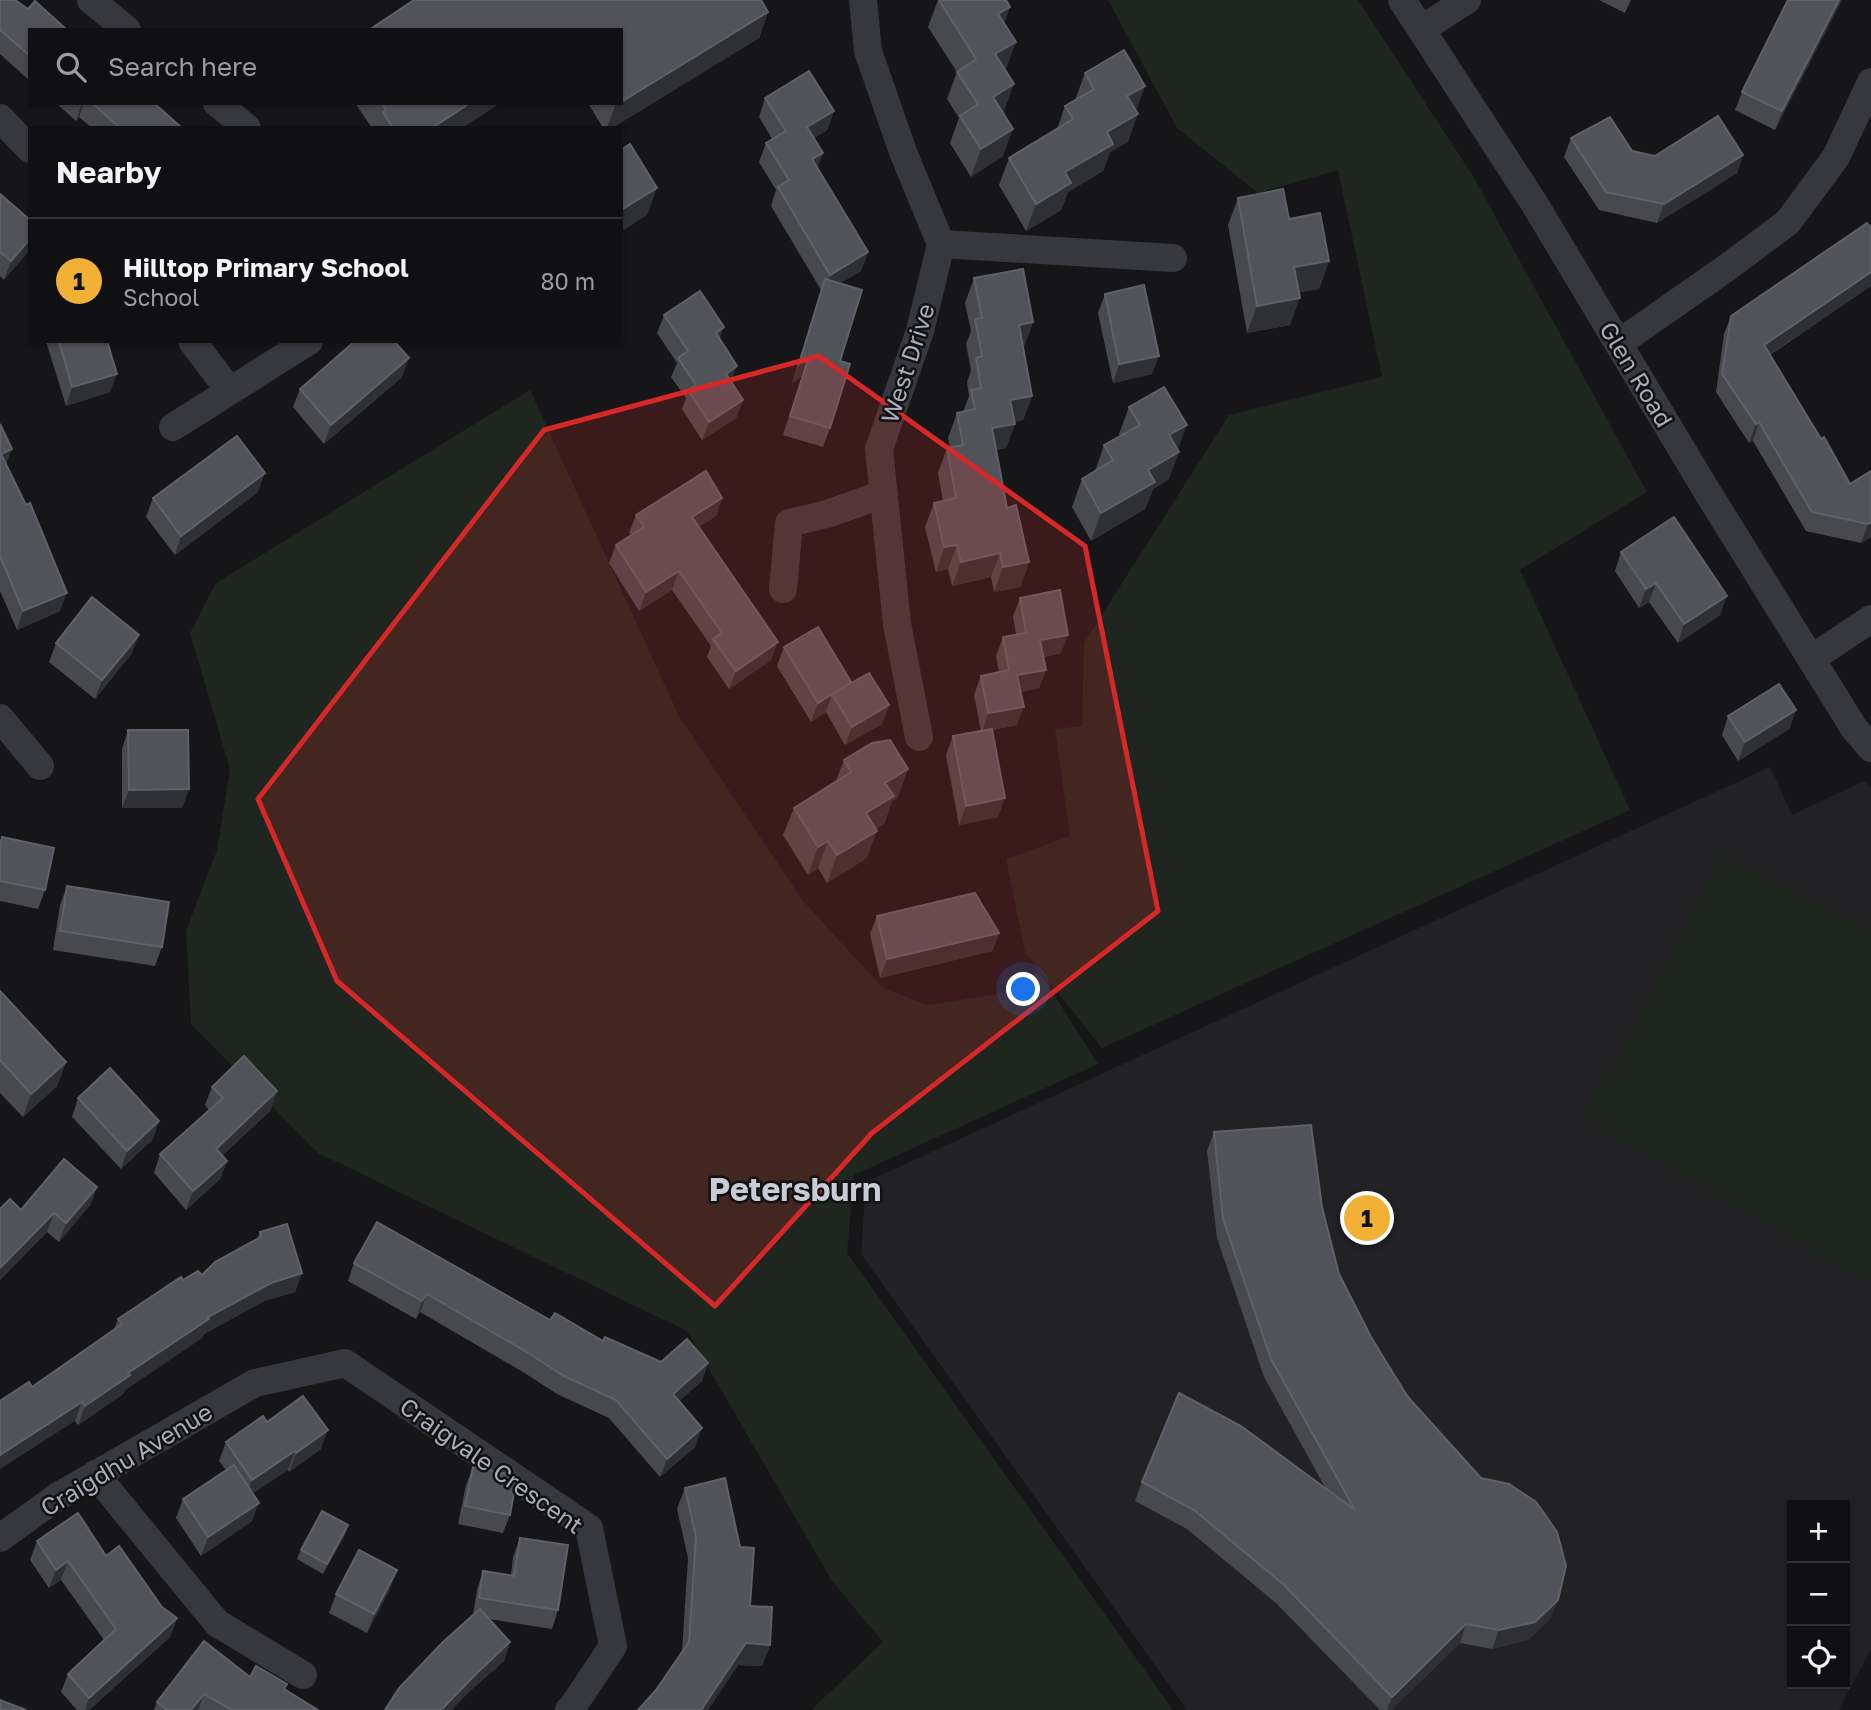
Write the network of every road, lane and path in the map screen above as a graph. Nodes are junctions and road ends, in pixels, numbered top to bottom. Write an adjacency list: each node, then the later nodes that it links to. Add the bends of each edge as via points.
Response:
1 (91, 0): 5 (street)
2 (863, 0): 12 (street, via 868,51)
3 (1402, 0): 6 (street, Glen Road)
4 (1467, 0): 6 (street)
5 (125, 28)
6 (1422, 29): 16 (street, Glen Road)
7 (1871, 82): 16 (street, via 1836,158 1788,222)
8 (219, 105): 10 (street)
9 (0, 118): 11 (street)
10 (245, 126)
11 (28, 147)
12 (941, 244): 13 (street); 19 (street, West Drive, via 920,331 879,449)
13 (1173, 258)
14 (194, 343): 17 (street)
15 (306, 343): 17 (street)
16 (1619, 343): 22 (street, Glen Road)
17 (229, 390): 18 (street)
18 (173, 427)
19 (884, 494): 20 (street, via 789,523); 24 (street, West Drive, via 897,624)
20 (783, 589)
21 (1871, 619): 22 (street)
22 (1811, 659): 25 (street, Glen Road)
23 (0, 718): 26 (street)
24 (919, 737)
25 (1871, 748)
26 (40, 766)
27 (255, 1383): 28 (street, Craigdhu Avenue); 31 (street, Craigvale Crescent, via 345,1363 589,1528 613,1646)
28 (95, 1474): 29 (street, Craigdhu Avenue); 30 (street, via 217,1623)
29 (0, 1538)
30 (303, 1675)
31 (569, 1710)

